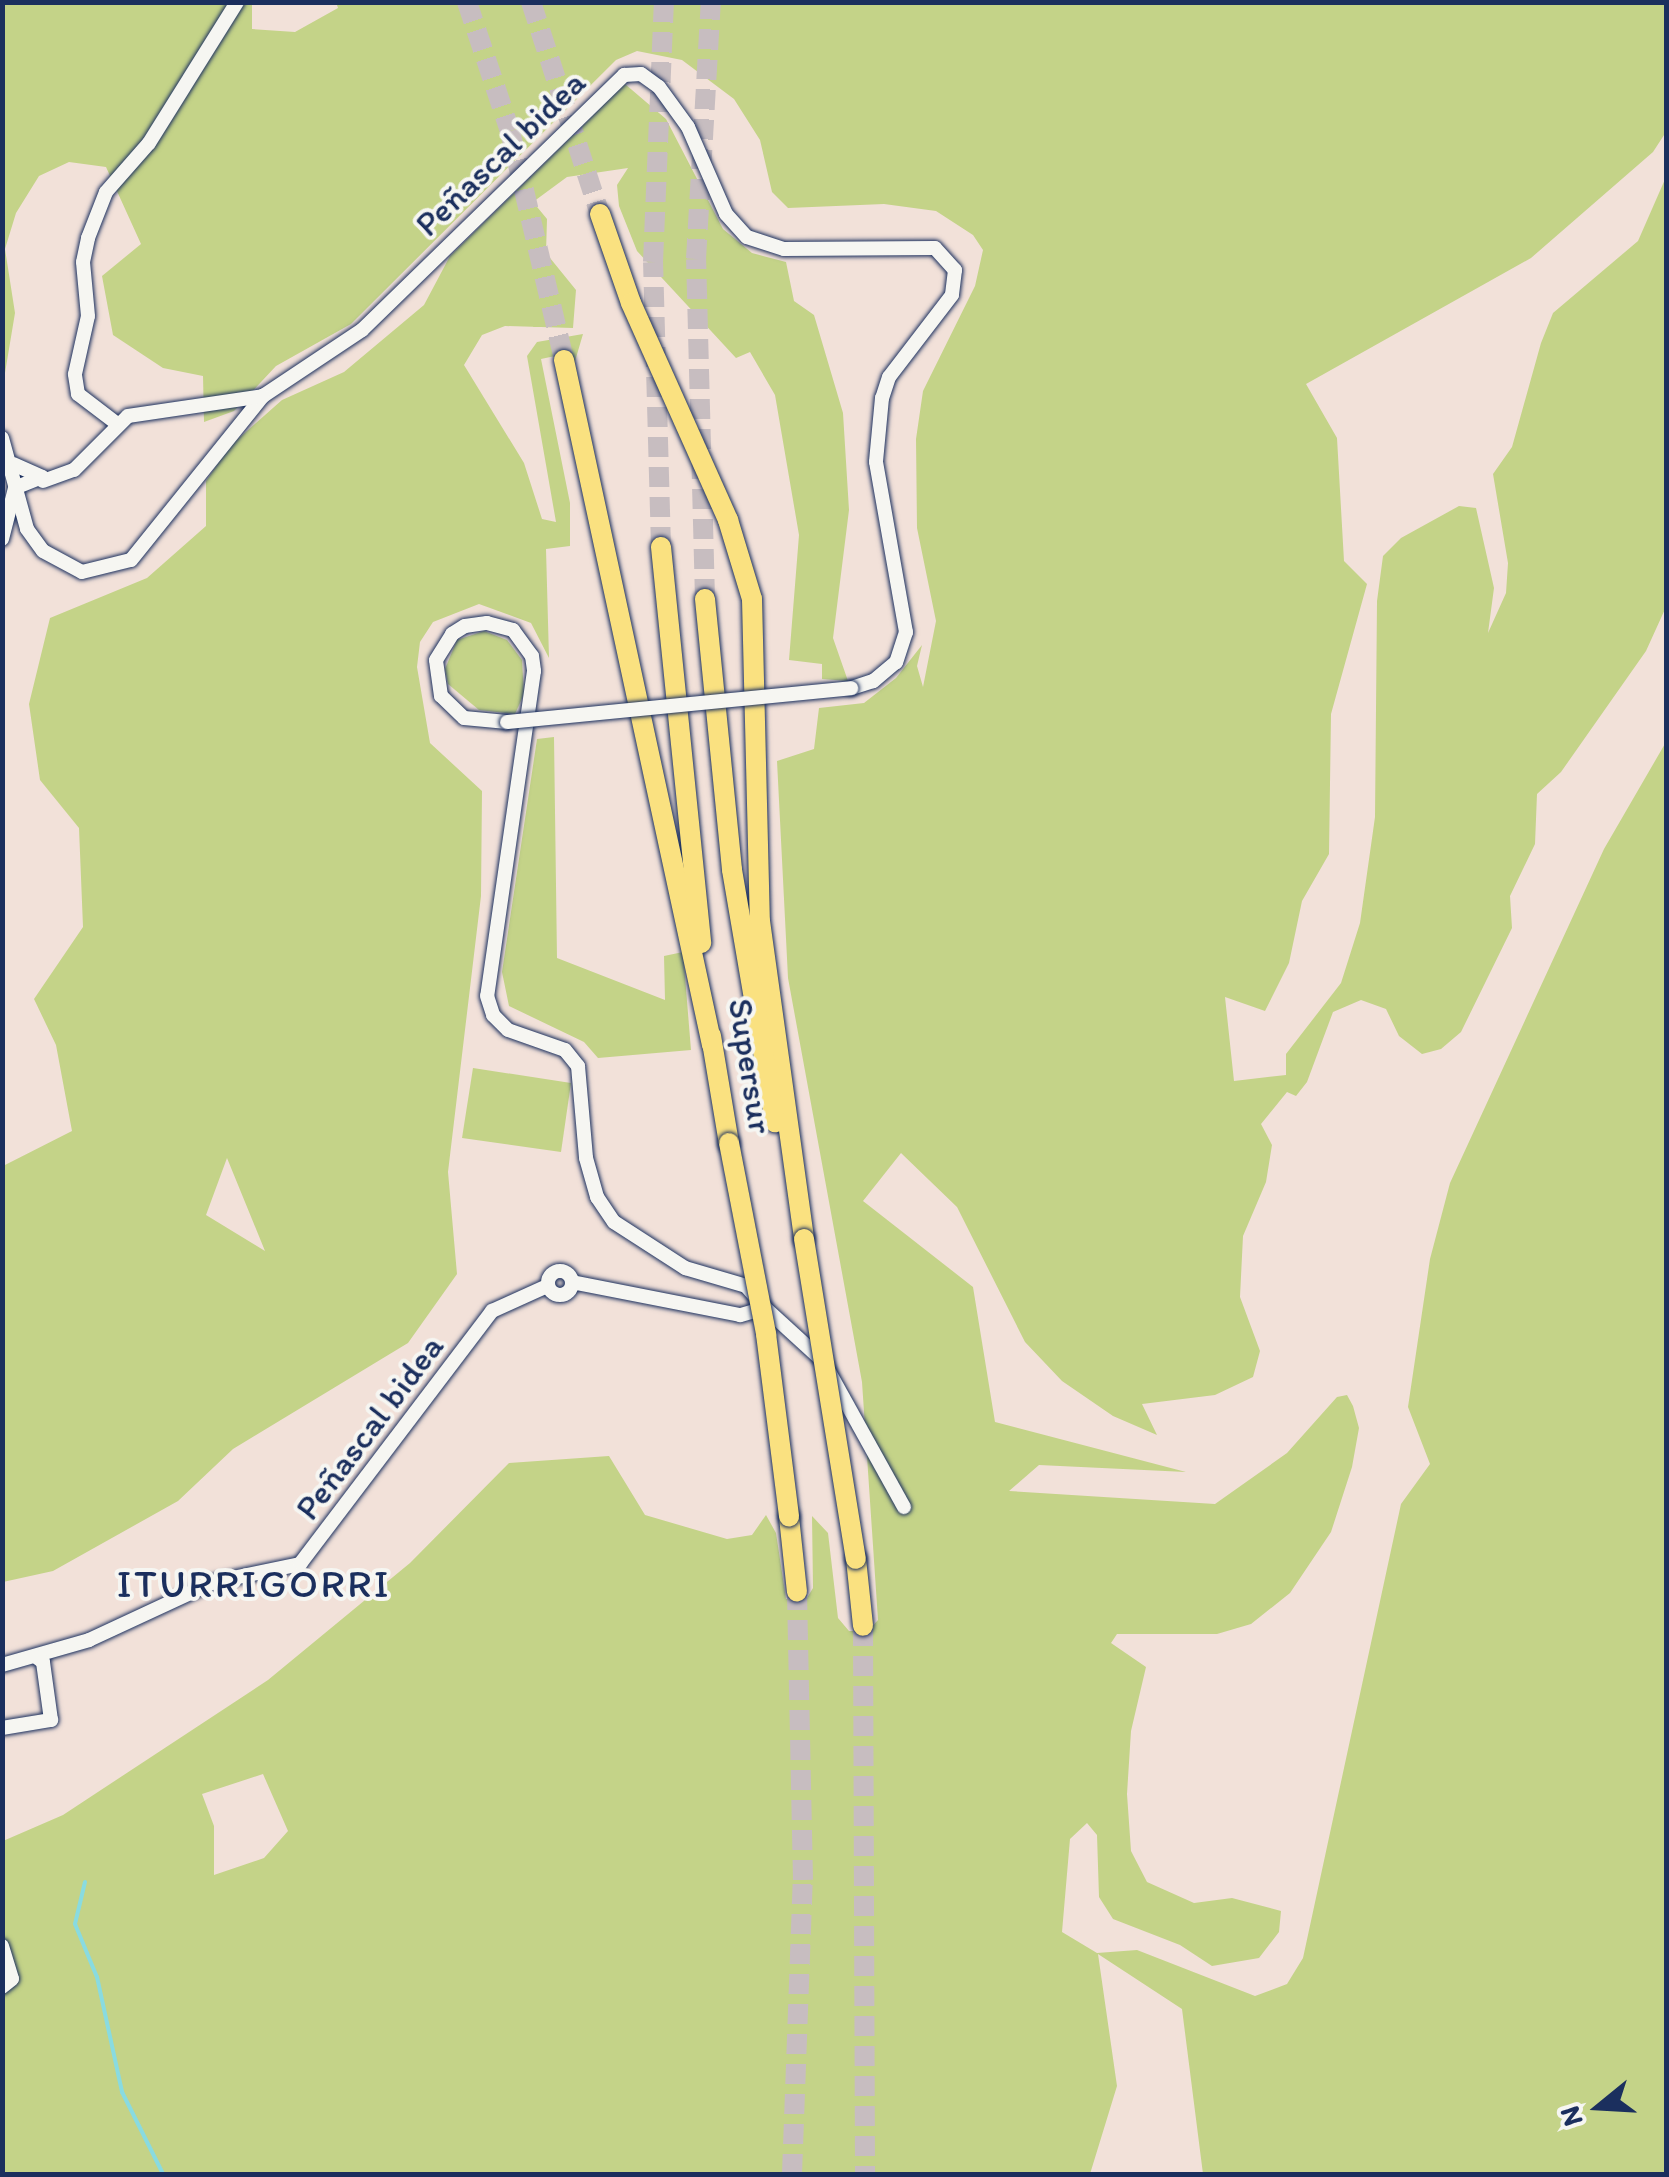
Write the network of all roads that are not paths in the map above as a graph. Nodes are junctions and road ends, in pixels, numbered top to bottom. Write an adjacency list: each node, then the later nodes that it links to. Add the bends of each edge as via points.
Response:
1 (237, 2): 5 (street, via 106,192 88,238 82,262 88,316 74,374 78,394)
2 (600, 214): 14 (highway, via 619,275 746,572 757,656 760,921)
3 (564, 360): 13 (highway)
4 (263, 396): 5 (street); 9 (street, Peñascal bidea, via 153,540 104,572 62,566 43,552); 15 (street, Peñascal bidea, bridge, via 362,330 624,76 650,78 688,127 726,214 747,236 784,249 936,248 955,270 952,295 888,377 882,398 876,462 906,632 896,662 872,682 851,688 507,722 464,718 441,696 436,660 452,634 487,623 513,630 532,656 534,671 487,996 492,1016 508,1030 565,1050 578,1066 586,1158 597,1197 614,1222 686,1268 746,1286 763,1297)
5 (116, 423): 8 (street, via 74,470)
6 (2, 438): 7 (street)
7 (13, 464): 8 (street); 9 (street)
8 (42, 481): 9 (street)
9 (16, 488): 10 (street)
10 (2, 539)
11 (661, 547): 13 (highway, Supersur)
12 (705, 599): 14 (highway, Supersur, via 732,870)
13 (712, 1045): 17 (highway, Supersur, bridge, via 766,1334)
14 (789, 1158): 18 (highway, Supersur, bridge)
15 (765, 1308): 16 (street, via 823,1361); 19 (street, Peñascal bidea, via 740,1315 572,1282 560,1296 547,1286 512,1296 492,1311 309,1558 282,1571 214,1582)
16 (904, 1507)
17 (798, 1592)
18 (862, 1626)
19 (36, 1656): 20 (street, Peñascal bidea); 21 (street, via 43,1662 51,1720)
20 (2, 1666)
21 (2, 1728)
22 (2, 1946): 23 (street, via 12,1979)
23 (2, 1987)

